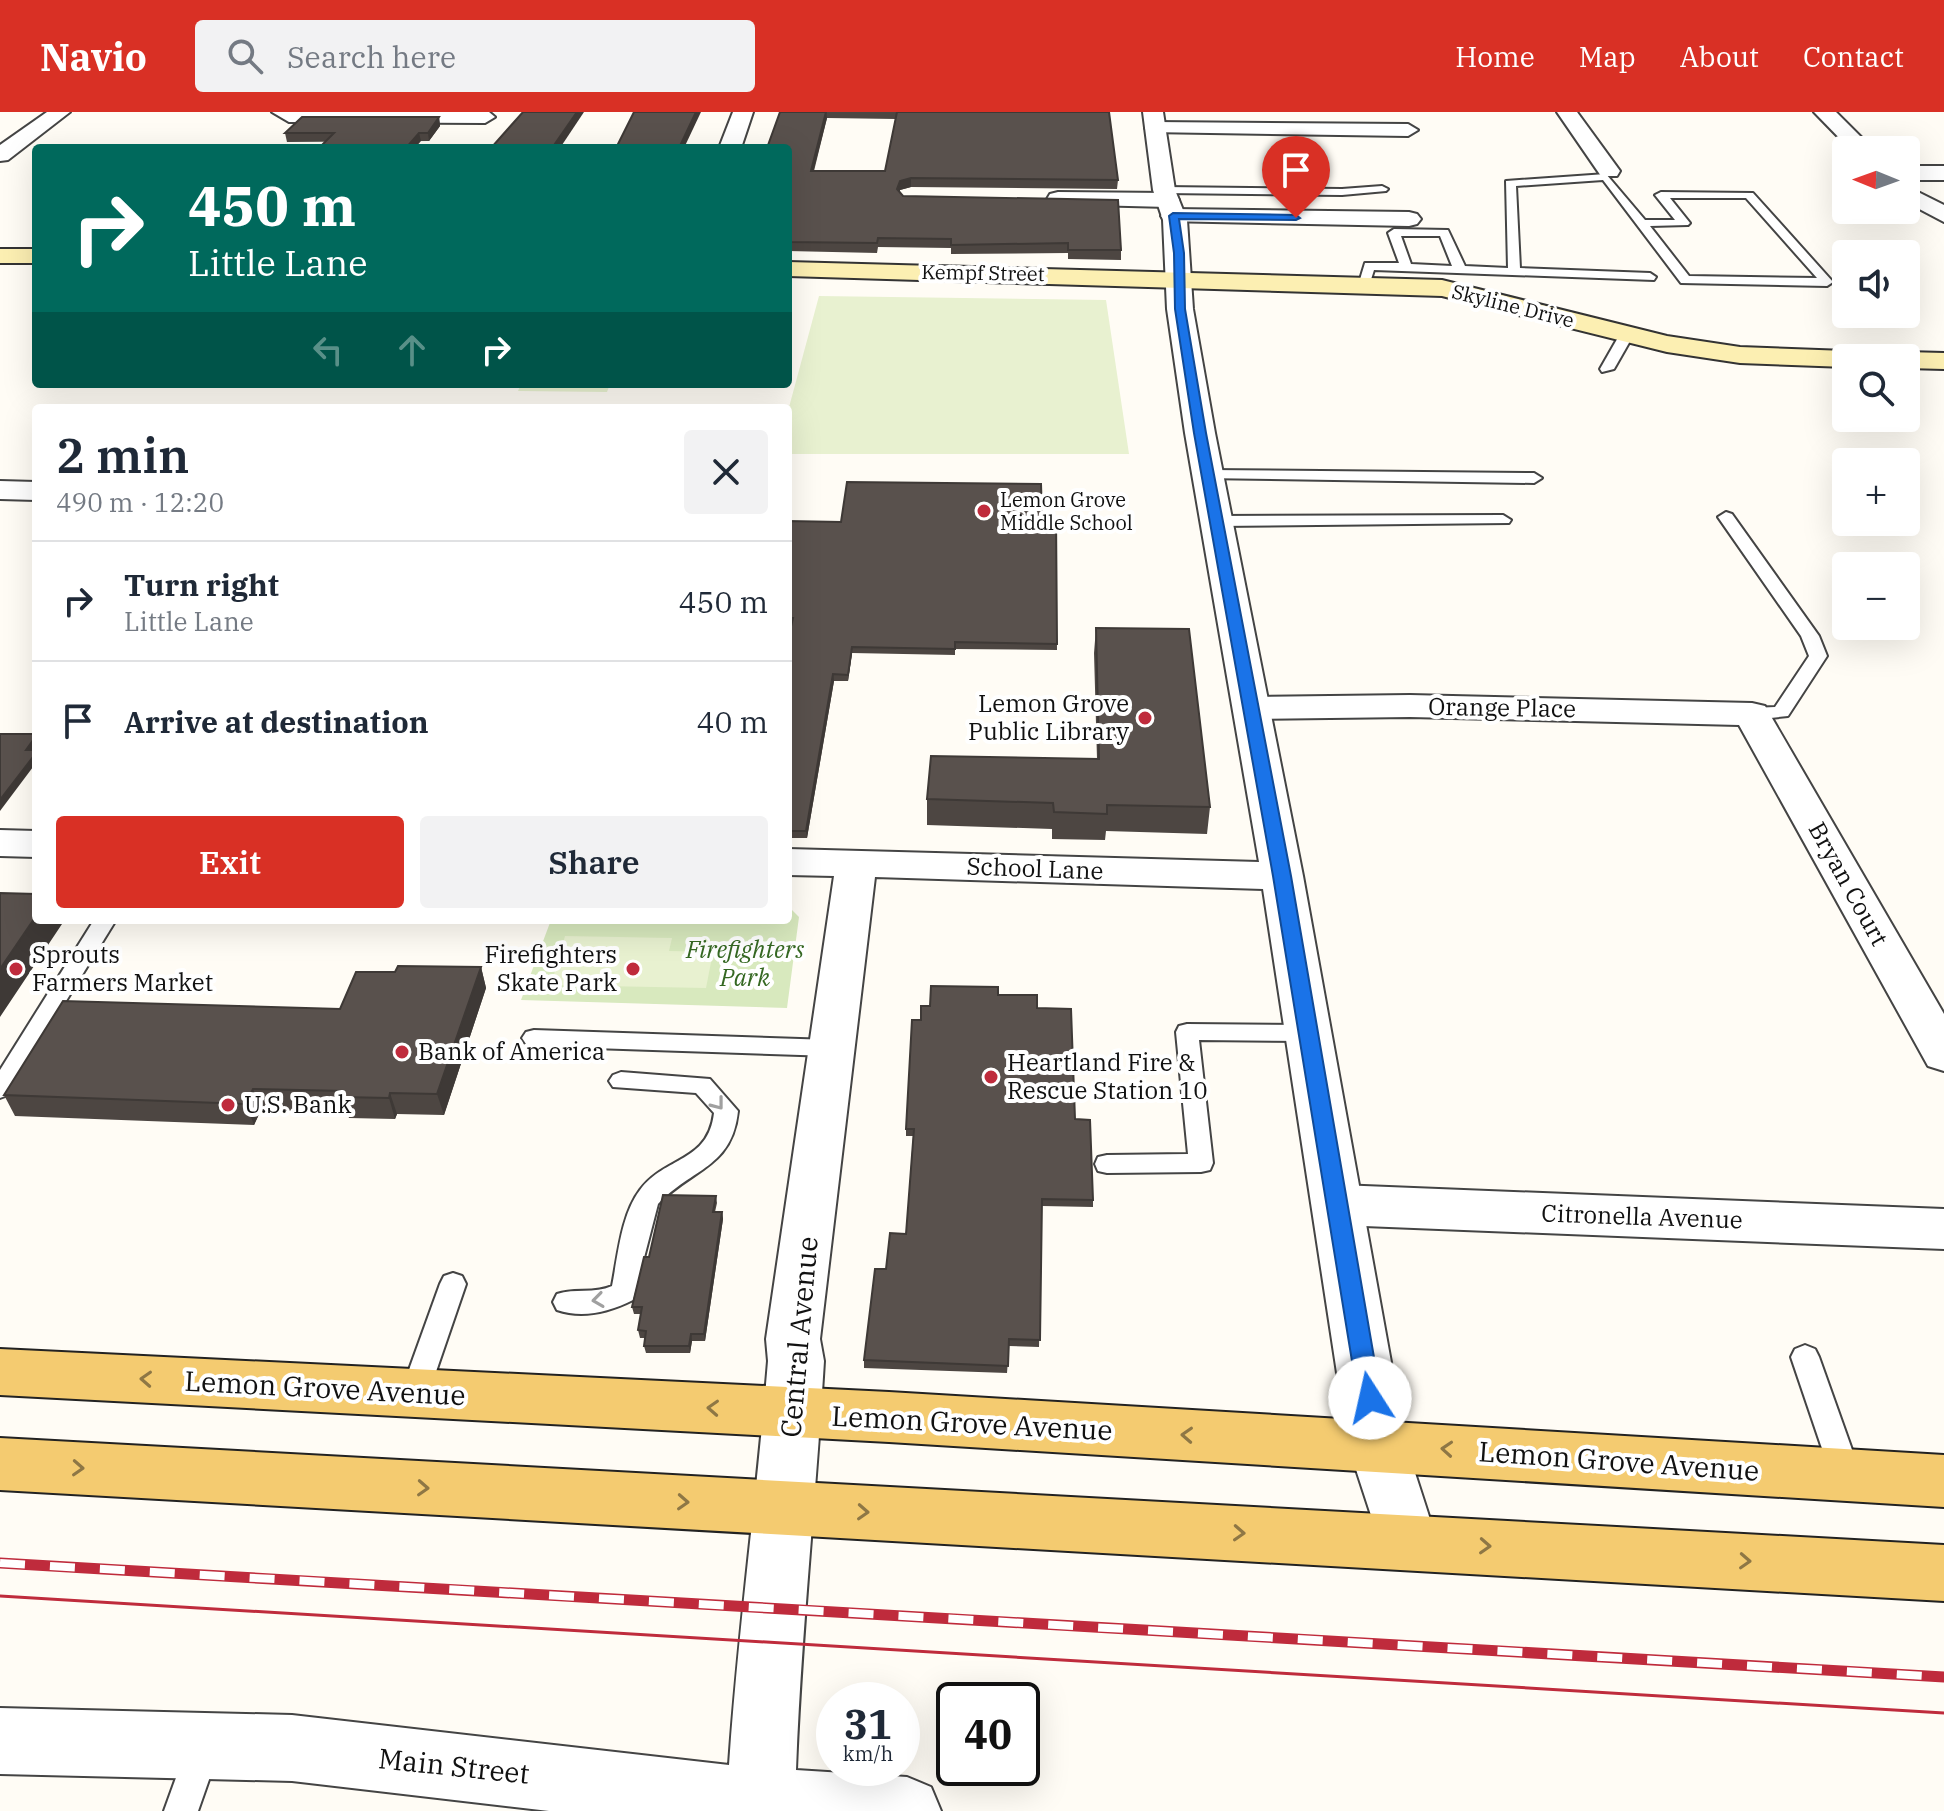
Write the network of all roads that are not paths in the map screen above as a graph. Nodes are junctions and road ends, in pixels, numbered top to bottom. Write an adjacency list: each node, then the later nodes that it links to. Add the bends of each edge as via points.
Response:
1 (60, 112): 12 (street)
2 (282, 112): 6 (street)
3 (743, 112): 11 (street)
4 (1567, 112): 15 (street)
5 (1824, 112): 9 (street)
6 (488, 115): 10 (street)
7 (1154, 120): 8 (street); 19 (street)
8 (1408, 130)
9 (1849, 136)
10 (464, 141)
11 (731, 144)
12 (4, 150)
13 (1920, 173): 14 (street)
14 (1944, 173)
15 (1608, 174): 22 (lane); 28 (lane, via 1510,183)
16 (1382, 189): 19 (lane)
17 (1035, 199): 19 (street)
18 (1920, 201): 20 (street)
19 (1168, 202): 21 (street); 30 (street, via 1179,253)
20 (1944, 215)
21 (1409, 219)
22 (1641, 223): 22 (lane, via 1685,280 1827,282 1749,195 1661,195 1684,223)
23 (0, 256): 24 (main road)
24 (32, 256)
25 (1406, 267): 27 (lane); 27 (lane, via 1394,233 1444,232); 31 (lane, via 1369,266)
26 (792, 269): 30 (main road, Kempf Street)
27 (1460, 269): 28 (lane)
28 (1514, 272): 29 (lane)
29 (1650, 277)
30 (1178, 278): 31 (main road, Skyline Drive); 37 (street)
31 (1364, 286): 32 (main road, Skyline Drive, via 1442,288)
32 (1627, 334): 33 (main road, Skyline Drive, via 1740,355); 36 (lane)
33 (1832, 358)
34 (1920, 360): 35 (main road)
35 (1944, 361)
36 (1607, 369)
37 (1207, 475): 38 (lane); 43 (street)
38 (1534, 478)
39 (0, 490): 40 (street)
40 (32, 491)
41 (1726, 517): 45 (lane, via 1810,636 1818,656 1781,712)
42 (1503, 520): 43 (lane)
43 (1217, 521): 44 (street)
44 (1252, 708): 45 (street, Orange Place); 50 (street)
45 (1752, 714): 55 (street, Bryan Court)
46 (0, 843): 47 (street)
47 (32, 844)
48 (792, 862): 49 (street, School Lane)
49 (856, 864): 50 (street, School Lane); 54 (street, Central Avenue)
50 (1282, 876): 52 (street)
51 (103, 924): 57 (lane)
52 (1306, 1033): 58 (lane, via 1187,1032 1201,1163); 59 (street)
53 (534, 1038): 54 (lane)
54 (831, 1048): 66 (street, Central Avenue, via 793,1339)
55 (1944, 1054)
56 (621, 1081): 62 (lane, one-way to 62, via 702,1085 726,1111 726,1127 706,1159 670,1177 646,1199 624,1292 604,1302)
57 (0, 1089)
58 (1107, 1164)
59 (1339, 1205): 60 (street, Citronella Avenue); 67 (street)
60 (1944, 1229)
61 (453, 1284): 65 (lane)
62 (566, 1302)
63 (1805, 1357): 69 (lane)
64 (0, 1372): 65 (main road, Lemon Grove Avenue, one-way to 64)
65 (415, 1392): 66 (main road, Lemon Grove Avenue, one-way to 65)
66 (791, 1412): 67 (main road, Lemon Grove Avenue, one-way to 66); 71 (street, Central Avenue)
67 (1377, 1445): 69 (main road, Lemon Grove Avenue, one-way to 67); 72 (street)
68 (0, 1464): 71 (main road, one-way to 71)
69 (1847, 1476): 70 (main road, Lemon Grove Avenue)
70 (1944, 1481)
71 (786, 1509): 72 (main road, one-way to 72); 76 (street, Central Avenue, via 769,1642)
72 (1407, 1541): 73 (main road, one-way to 73)
73 (1944, 1573)
74 (0, 1741): 75 (street, Main Street)
75 (204, 1746): 76 (street, Main Street, via 292,1748); 77 (lane)
76 (761, 1806): 78 (street, Main Street)
77 (181, 1811)
78 (907, 1811)

